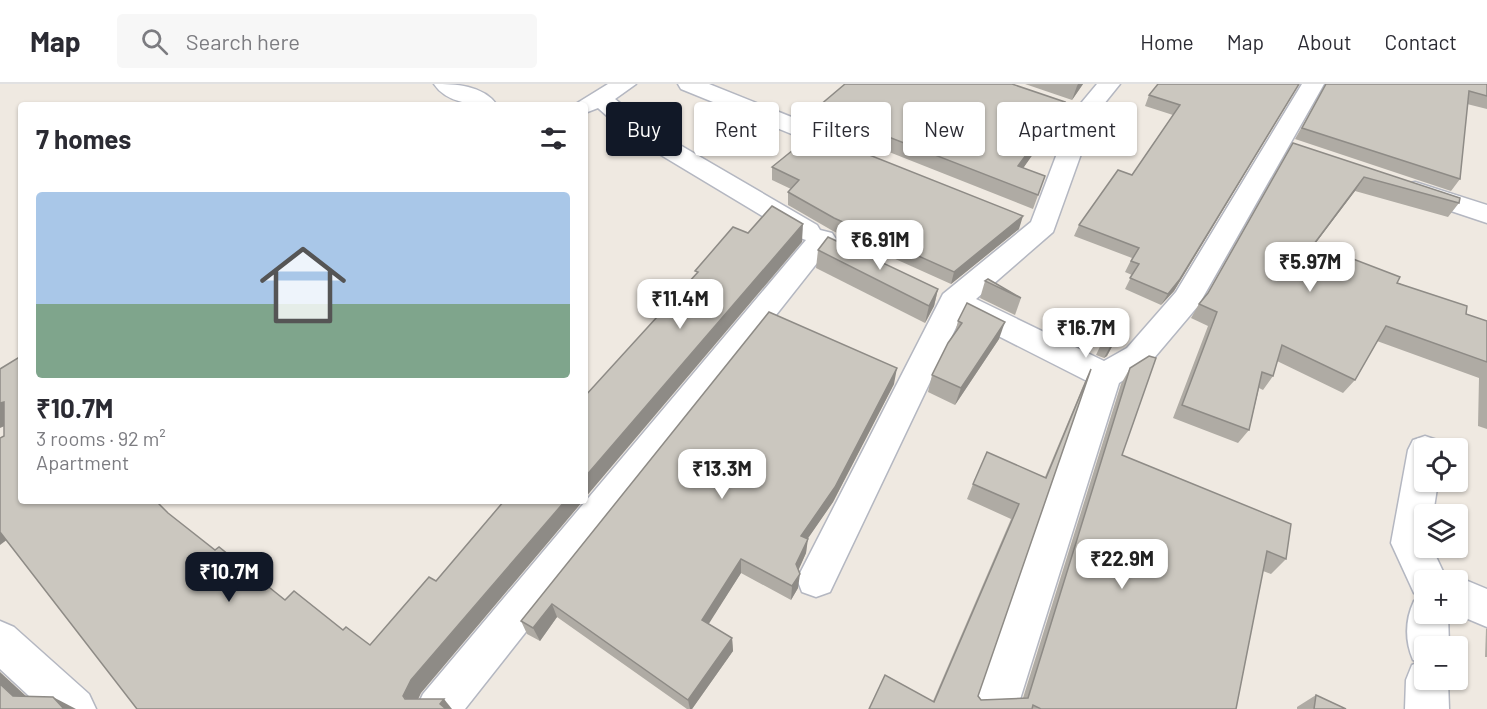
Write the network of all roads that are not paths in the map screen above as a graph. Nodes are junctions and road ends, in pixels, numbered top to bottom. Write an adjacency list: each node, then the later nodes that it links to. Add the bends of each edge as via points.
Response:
1 (445, 84): 6 (street)
2 (625, 84): 7 (street)
3 (689, 84): 8 (street)
4 (1109, 84): 11 (street, via 1073,110 1078,136 1032,222)
5 (1313, 84): 12 (street, via 1290,147 1187,299 1138,356)
6 (478, 102)
7 (592, 102): 21 (street, via 832,244)
8 (877, 160)
9 (1388, 180): 10 (street)
10 (1487, 214)
11 (944, 296): 12 (street); 15 (street)
12 (1106, 375): 22 (street)
13 (1418, 492): 14 (street, via 1410,543)
14 (1423, 570)
15 (816, 579)
16 (1468, 599): 17 (street)
17 (1487, 608)
18 (0, 641): 20 (street)
19 (1427, 690): 23 (street)
20 (74, 709)
21 (438, 709)
22 (995, 709)
23 (1427, 709)

